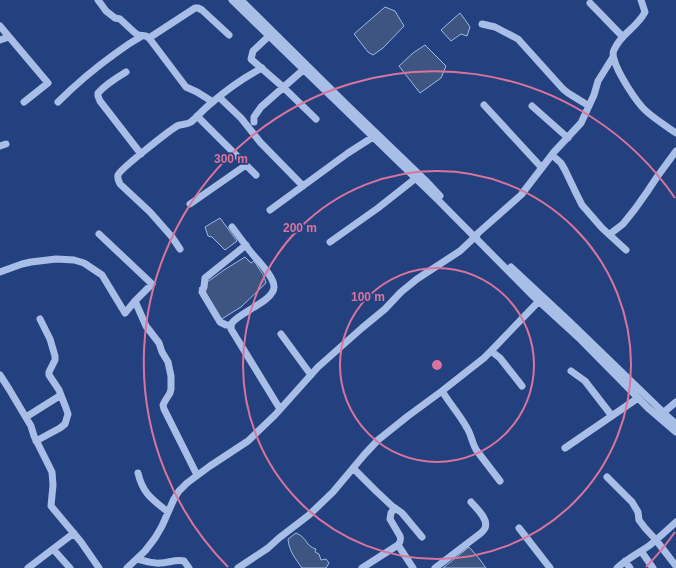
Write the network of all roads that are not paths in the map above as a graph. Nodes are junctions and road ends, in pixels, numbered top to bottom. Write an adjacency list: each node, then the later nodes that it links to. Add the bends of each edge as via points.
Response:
1 (98, 0): 12 (street, via 111,15 138,35)
2 (232, 0): 9 (street)
3 (241, 0): 14 (street)
4 (641, 0): 10 (street, via 645,12)
5 (590, 3): 10 (street)
6 (482, 24): 26 (street, via 495,27 518,39 563,89)
7 (0, 26): 11 (street)
8 (229, 35): 12 (street, via 202,10 195,8)
9 (269, 36): 14 (street); 16 (street, via 253,51 251,59)
10 (622, 36): 15 (street)
11 (9, 37): 13 (street); 21 (street, via 48,83)
12 (146, 37): 22 (street, via 117,52); 23 (street, via 186,87)
13 (0, 40)
14 (278, 40): 17 (street); 46 (street, via 425,180)
15 (613, 57): 26 (street, via 598,81); 30 (street, via 628,87 645,110)
16 (262, 68): 19 (street); 20 (street)
17 (304, 70): 19 (street); 31 (street)
18 (126, 72): 34 (street, via 100,90 98,96)
19 (283, 87): 28 (street); 29 (street, via 261,107 254,117)
20 (219, 97): 23 (street); 40 (street)
21 (24, 102)
22 (58, 102)
23 (213, 102): 27 (street)
24 (484, 105): 37 (street)
25 (532, 106): 32 (street)
26 (589, 106): 32 (street, via 581,123)
27 (197, 116): 34 (street, via 187,124 175,127); 36 (street)
28 (316, 119)
29 (254, 122)
30 (676, 132)
31 (373, 137): 39 (street); 40 (street)
32 (568, 138): 35 (street)
33 (676, 151): 45 (street, via 638,204)
34 (141, 154): 49 (street, via 118,175 120,184 150,212)
35 (552, 155): 37 (street); 45 (street, via 561,163 579,200)
36 (246, 165): 38 (street); 41 (street)
37 (542, 168): 46 (street, via 522,195)
38 (256, 175)
39 (416, 178): 46 (street); 47 (street)
40 (302, 186): 42 (street)
41 (190, 204)
42 (270, 210)
43 (232, 226): 48 (street)
44 (99, 234): 52 (street, via 152,284)
45 (610, 234): 50 (street)
46 (477, 236): 53 (street); 60 (street, via 401,292); 67 (street)
47 (330, 242)
48 (246, 245): 55 (street, via 267,271 274,290); 55 (street, via 205,278 202,292 220,322)
49 (180, 249)
50 (626, 250)
51 (0, 272): 52 (street, via 31,262 74,260 84,263 102,275 125,313)
52 (135, 301): 76 (street, via 146,326 159,343 168,362 171,389 164,401 164,409)
53 (540, 301): 57 (street); 64 (street)
54 (40, 318): 63 (street, via 55,356 49,375)
55 (231, 325): 66 (street, via 231,329)
56 (281, 334): 60 (street)
57 (491, 351): 61 (street, via 500,358); 62 (street)
58 (571, 371): 68 (street, via 585,381)
59 (0, 375): 69 (street)
60 (311, 375): 66 (street)
61 (522, 386)
62 (442, 391): 74 (street, via 378,440); 78 (street, via 467,428 476,451)
63 (61, 395): 69 (street); 72 (street, via 68,414 67,419 60,428)
64 (638, 398): 68 (street); 71 (street)
65 (676, 402): 67 (street)
66 (280, 409): 76 (street, via 248,441)
67 (664, 413): 70 (street)
68 (612, 416): 73 (street)
69 (26, 417): 72 (street)
70 (676, 424)
71 (676, 432)
72 (36, 441): 84 (street, via 52,472 52,506)
73 (565, 448)
74 (353, 468): 80 (street); 98 (street, via 333,492 308,515 268,548)
75 (138, 473): 81 (street, via 148,496)
76 (197, 475): 81 (street, via 179,491)
77 (607, 477): 86 (street, via 632,502 639,520)
78 (500, 481)
79 (471, 502): 101 (street, via 481,512 486,527)
80 (396, 508): 85 (street); 87 (street, via 390,519 401,539)
81 (168, 512): 90 (street, via 150,546)
82 (676, 522): 86 (street)
83 (519, 528): 102 (street)
84 (74, 533): 88 (street); 95 (street)
85 (422, 537)
86 (656, 540): 89 (street); 92 (street)
87 (398, 544): 99 (street); 100 (street)
88 (53, 549): 93 (street); 94 (street)
89 (641, 551): 91 (street); 105 (street)
90 (137, 559): 96 (street); 97 (street, via 162,564 179,560 184,561)
91 (625, 561): 103 (street); 104 (street)
92 (676, 566)
93 (28, 568)
94 (70, 568)
95 (99, 568)
96 (127, 568)
97 (189, 568)
98 (238, 568)
99 (362, 568)
100 (413, 568)
101 (435, 568)
102 (550, 568)
103 (616, 568)
104 (630, 568)
105 (653, 568)

